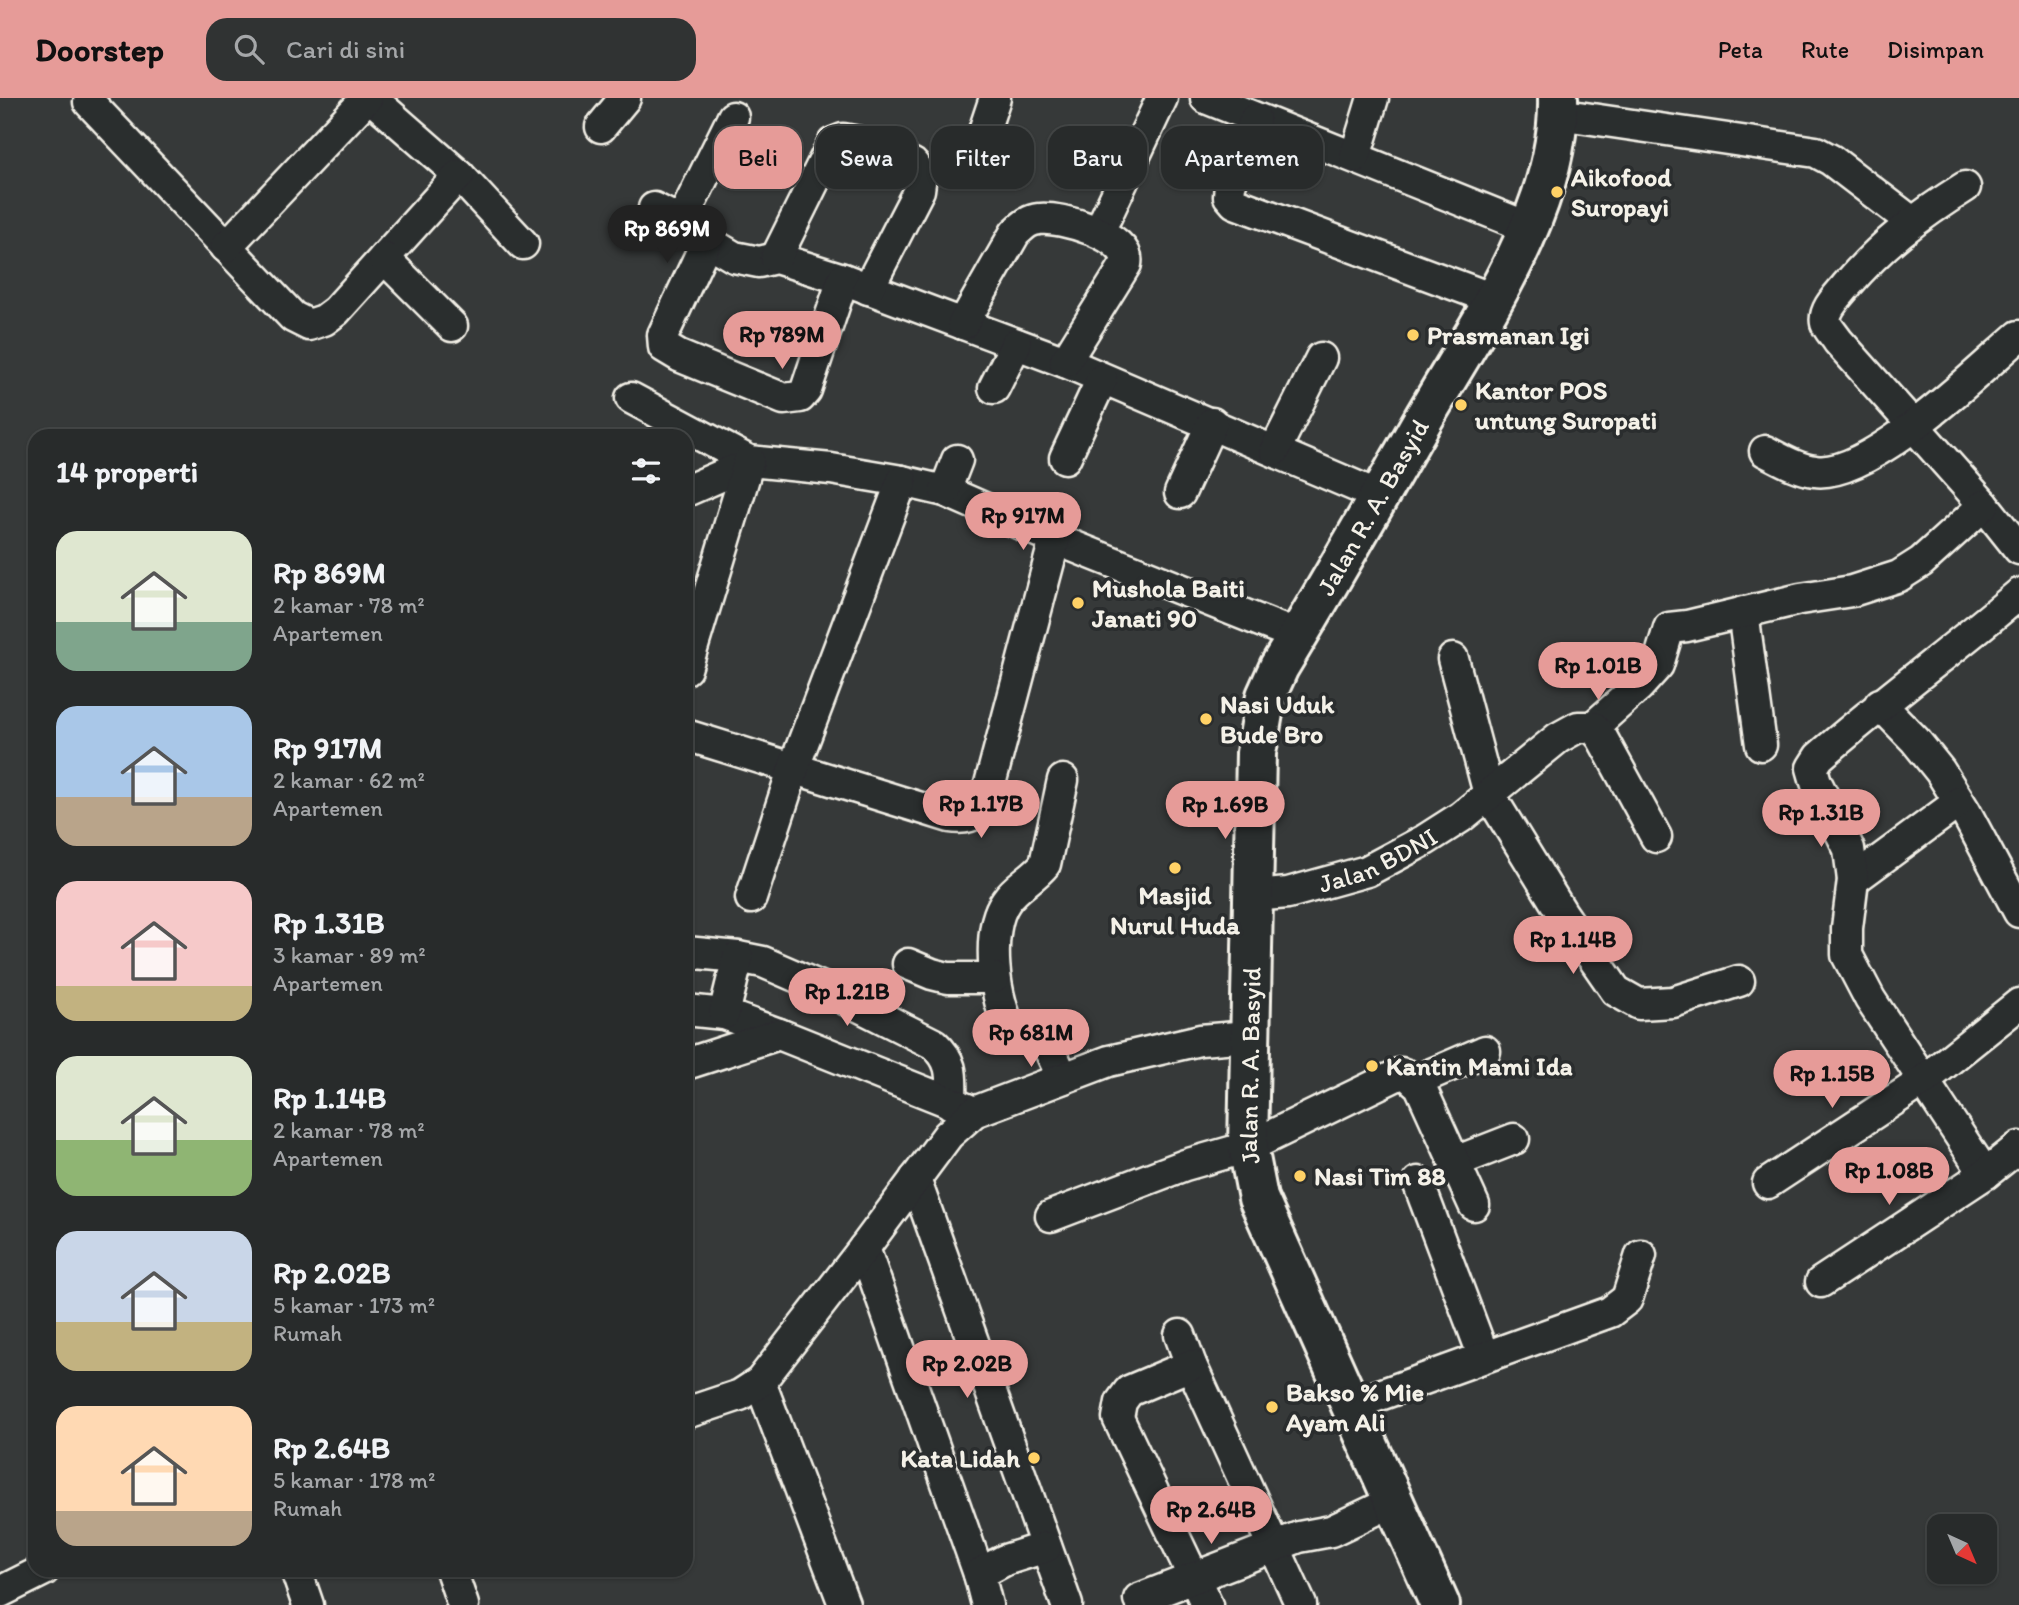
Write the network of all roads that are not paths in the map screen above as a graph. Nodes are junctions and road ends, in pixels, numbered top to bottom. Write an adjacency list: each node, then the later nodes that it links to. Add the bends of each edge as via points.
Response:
1 (369, 98): 14 (street); 23 (street)
2 (625, 98): 12 (street)
3 (995, 98): 11 (street)
4 (1161, 98): 17 (street)
5 (1206, 98): 10 (street)
6 (1373, 98): 13 (street)
7 (91, 100): 23 (street)
8 (1558, 106): 19 (street, via 1824,156); 20 (main road, Jalan R. A. Basyid, via 1547,180)
9 (733, 117): 18 (street)
10 (1255, 119): 13 (street); 27 (street, via 1230,186 1229,196 1235,203)
11 (986, 126)
12 (601, 127)
13 (1355, 157): 20 (street)
14 (460, 175): 22 (street); 24 (street)
15 (1965, 187): 19 (street)
16 (654, 208): 18 (street)
17 (1106, 218)
18 (681, 222): 21 (street)
19 (1912, 222): 38 (street, via 1873,255 1841,292 1827,313 1826,324)
20 (1531, 228): 27 (main road, Jalan R. A. Basyid)
21 (707, 241): 25 (street, via 734,257 759,262); 26 (street, via 663,335 664,346 783,399 800,397 806,390)
22 (523, 244)
23 (226, 247): 24 (street, via 292,317 309,325 336,311)
24 (384, 258): 29 (street)
25 (776, 258): 26 (street); 26 (street, via 833,143 844,139 859,142 913,164 921,175 919,190)
26 (856, 284): 28 (street)
27 (1493, 299): 50 (main road, Jalan R. A. Basyid)
28 (963, 324): 31 (street); 33 (street, via 1015,233 1028,222 1043,218 1107,235 1124,248 1126,264)
29 (452, 326)
30 (2019, 336): 38 (street)
31 (1016, 344): 33 (street); 35 (street)
32 (1321, 358): 41 (street)
33 (1065, 362): 34 (street)
34 (1102, 379): 37 (street); 43 (street)
35 (994, 388)
36 (631, 398): 39 (street)
37 (1212, 423): 41 (street); 49 (street)
38 (1913, 426): 42 (street, via 1860,462 1837,469 1816,472); 51 (street)
39 (684, 429)
40 (693, 434): 45 (street)
41 (1275, 450): 50 (street)
42 (1765, 451)
43 (1065, 458)
44 (957, 460): 48 (street)
45 (747, 466): 46 (street, via 831,469); 47 (street); 57 (street)
46 (902, 481): 48 (street); 63 (street)
47 (693, 488)
48 (945, 491): 52 (street)
49 (1180, 493)
50 (1379, 496): 56 (main road, Jalan R. A. Basyid)
51 (1984, 505): 53 (street); 55 (street, via 1899,576 1852,591)
52 (1055, 539): 56 (street); 63 (street, via 981,810 961,819 950,817)
53 (2019, 549)
54 (2019, 594): 59 (street)
55 (1744, 612): 60 (street, via 1669,628 1658,665); 62 (street)
56 (1298, 636): 69 (main road, Jalan R. A. Basyid, via 1270,687 1259,726)
57 (693, 646)
58 (1453, 659): 65 (street)
59 (1880, 704): 66 (street, via 1940,771); 68 (street, via 1812,768 1849,849)
60 (1593, 727): 65 (street, Jalan BDNI, via 1578,727 1558,738); 67 (street)
61 (693, 737): 63 (street)
62 (1761, 745)
63 (794, 767): 70 (street)
64 (1063, 780): 75 (street, via 1045,864 1006,900 999,915)
65 (1489, 794): 69 (street, Jalan BDNI, via 1425,840 1367,871 1288,893); 76 (street, via 1616,990 1639,1004 1673,1002)
66 (1959, 802): 68 (street); 71 (street)
67 (1656, 836)
68 (1853, 880): 85 (street, via 1847,955)
69 (1254, 896): 81 (main road, Jalan R. A. Basyid)
70 (751, 898)
71 (2019, 912)
72 (693, 953): 73 (street)
73 (738, 957): 79 (street); 87 (street, via 763,962 823,988 934,1044 945,1054)
74 (908, 964): 75 (street, via 948,978)
75 (994, 978): 84 (street, via 1004,1019 1012,1031 1042,1034)
76 (1739, 981)
77 (2019, 1004): 85 (street)
78 (693, 1011): 79 (street)
79 (724, 1014): 80 (street)
80 (779, 1034): 83 (street); 87 (street)
81 (1249, 1036): 84 (street, via 1149,1051); 89 (main road, Jalan R. A. Basyid)
82 (1485, 1051): 86 (street)
83 (693, 1062)
84 (1063, 1078): 87 (street)
85 (1923, 1080): 92 (street); 95 (street)
86 (1415, 1081): 89 (street, via 1401,1073); 91 (street)
87 (962, 1108): 93 (street)
88 (1514, 1139): 91 (street)
89 (1248, 1147): 97 (street, via 1185,1165); 105 (main road, Jalan R. A. Basyid, via 1258,1198)
90 (2019, 1147): 92 (street)
91 (1455, 1162): 96 (street)
92 (1985, 1174): 100 (street)
93 (915, 1179): 98 (street); 109 (street)
94 (1418, 1182): 102 (street)
95 (1768, 1183)
96 (1474, 1205)
97 (1051, 1216)
98 (864, 1248): 104 (street); 110 (street)
99 (1641, 1255): 102 (street, via 1627,1299 1610,1312)
100 (1821, 1282)
101 (1180, 1335): 103 (street)
102 (1484, 1357): 105 (street)
103 (1191, 1365): 108 (street); 115 (street, via 1129,1391 1118,1418)
104 (760, 1382): 106 (street, via 740,1395); 117 (street)
105 (1352, 1405): 107 (main road, Jalan R. A. Basyid)
106 (693, 1411)
107 (1391, 1494): 108 (street, via 1325,1516); 123 (main road, Jalan R. A. Basyid)
108 (1287, 1542): 115 (street); 122 (street)
109 (1046, 1547): 110 (street, via 1004,1560); 121 (street)
110 (979, 1574): 120 (street)
111 (30, 1577): 114 (street)
112 (298, 1577): 118 (street)
113 (453, 1577): 119 (street)
114 (0, 1592)
115 (1201, 1592): 116 (street)
116 (1139, 1599)
117 (844, 1604)
118 (308, 1605)
119 (463, 1605)
120 (987, 1605)
121 (1067, 1605)
122 (1301, 1605)
123 (1440, 1605)

